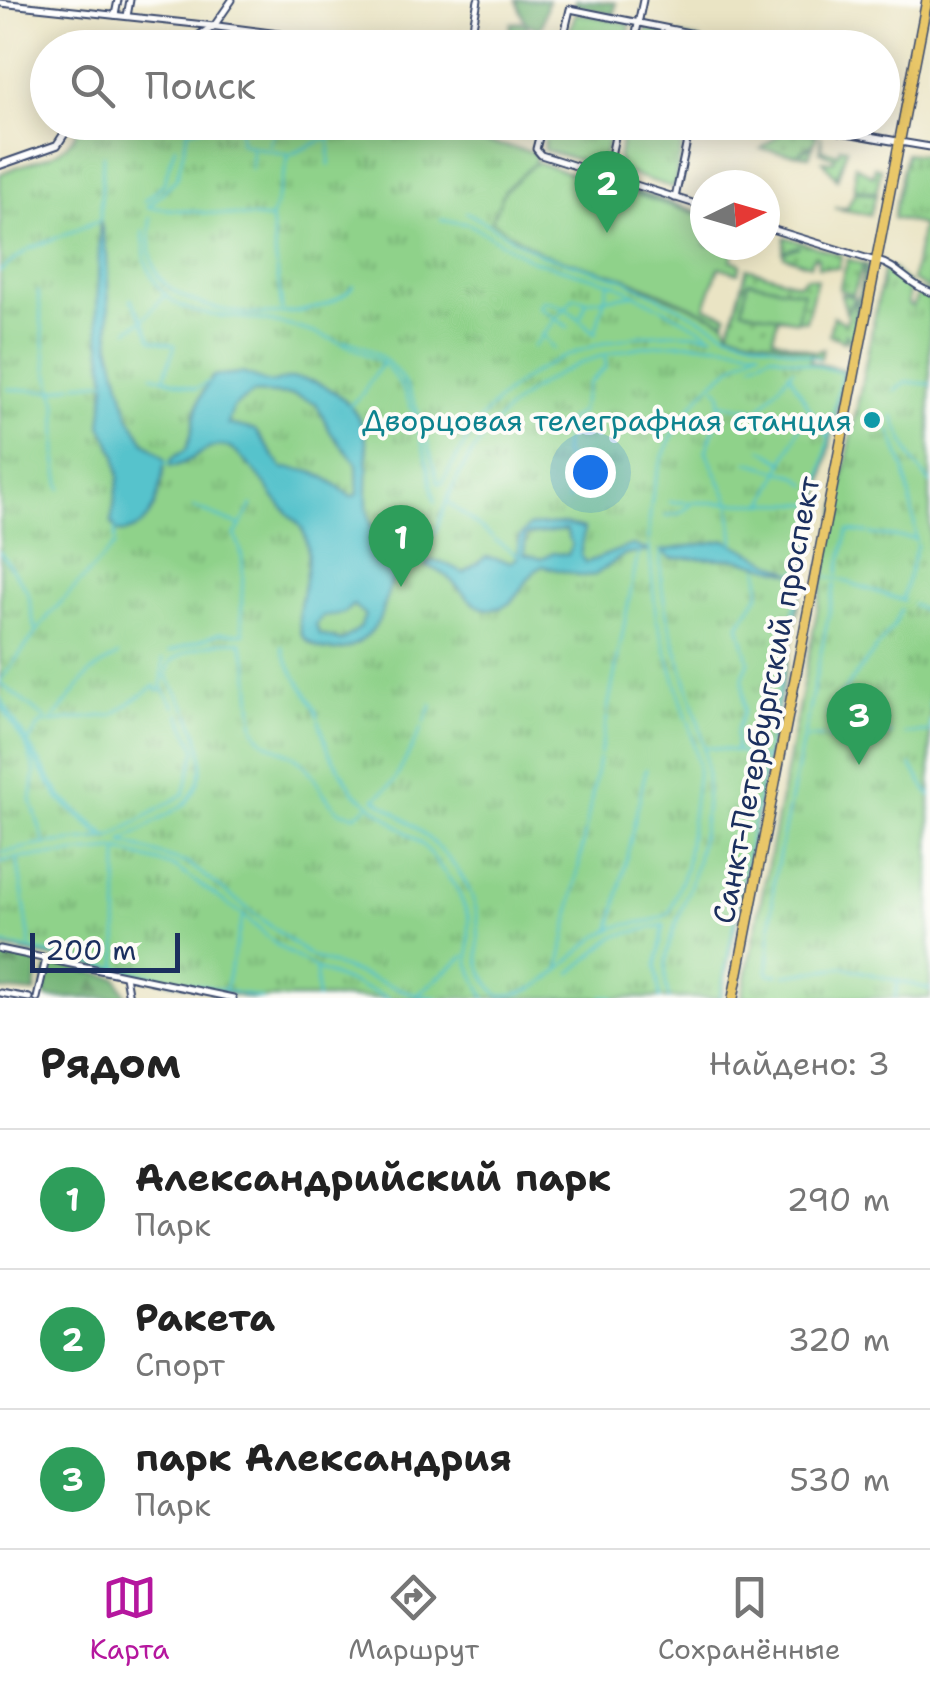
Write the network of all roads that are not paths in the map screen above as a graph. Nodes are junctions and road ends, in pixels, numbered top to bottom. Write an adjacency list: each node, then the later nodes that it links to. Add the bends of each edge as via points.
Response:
1 (118, 0): 8 (street)
2 (130, 0): 9 (street)
3 (232, 0): 11 (street)
4 (478, 0): 15 (street)
5 (643, 0): 10 (street)
6 (924, 0): 12 (main road, Санкт-Петербургский проспект); 19 (main road, Санкт-Петербургский проспект)
7 (0, 3): 8 (street)
8 (115, 15): 9 (street)
9 (128, 16): 11 (street)
10 (638, 23): 16 (street, via 570,9); 17 (street); 18 (street)
11 (214, 26): 13 (street); 14 (street)
12 (926, 27): 20 (main road, Санкт-Петербургский проспект)
13 (208, 30)
14 (245, 30)
15 (472, 30)
16 (565, 30)
17 (637, 30)
18 (673, 30)
19 (900, 126)
20 (900, 130)
21 (61, 140): 28 (street)
22 (540, 140): 29 (street, via 538,152)
23 (614, 140): 29 (street)
24 (687, 140): 30 (street)
25 (886, 140): 26 (street)
26 (897, 142): 27 (street); 33 (main road, Санкт-Петербургский проспект)
27 (930, 148)
28 (0, 165)
29 (607, 175): 30 (street)
30 (676, 198): 31 (street)
31 (690, 202)
32 (780, 232): 33 (street)
33 (874, 260): 34 (street, via 892,264 914,287); 43 (main road, Санкт-Петербургский проспект)
34 (930, 292)
35 (0, 949): 36 (street)
36 (46, 959): 37 (street); 40 (street)
37 (124, 975): 41 (street); 42 (street)
38 (0, 993): 39 (street)
39 (29, 998)
40 (37, 998)
41 (129, 998)
42 (234, 998)
43 (730, 998)

